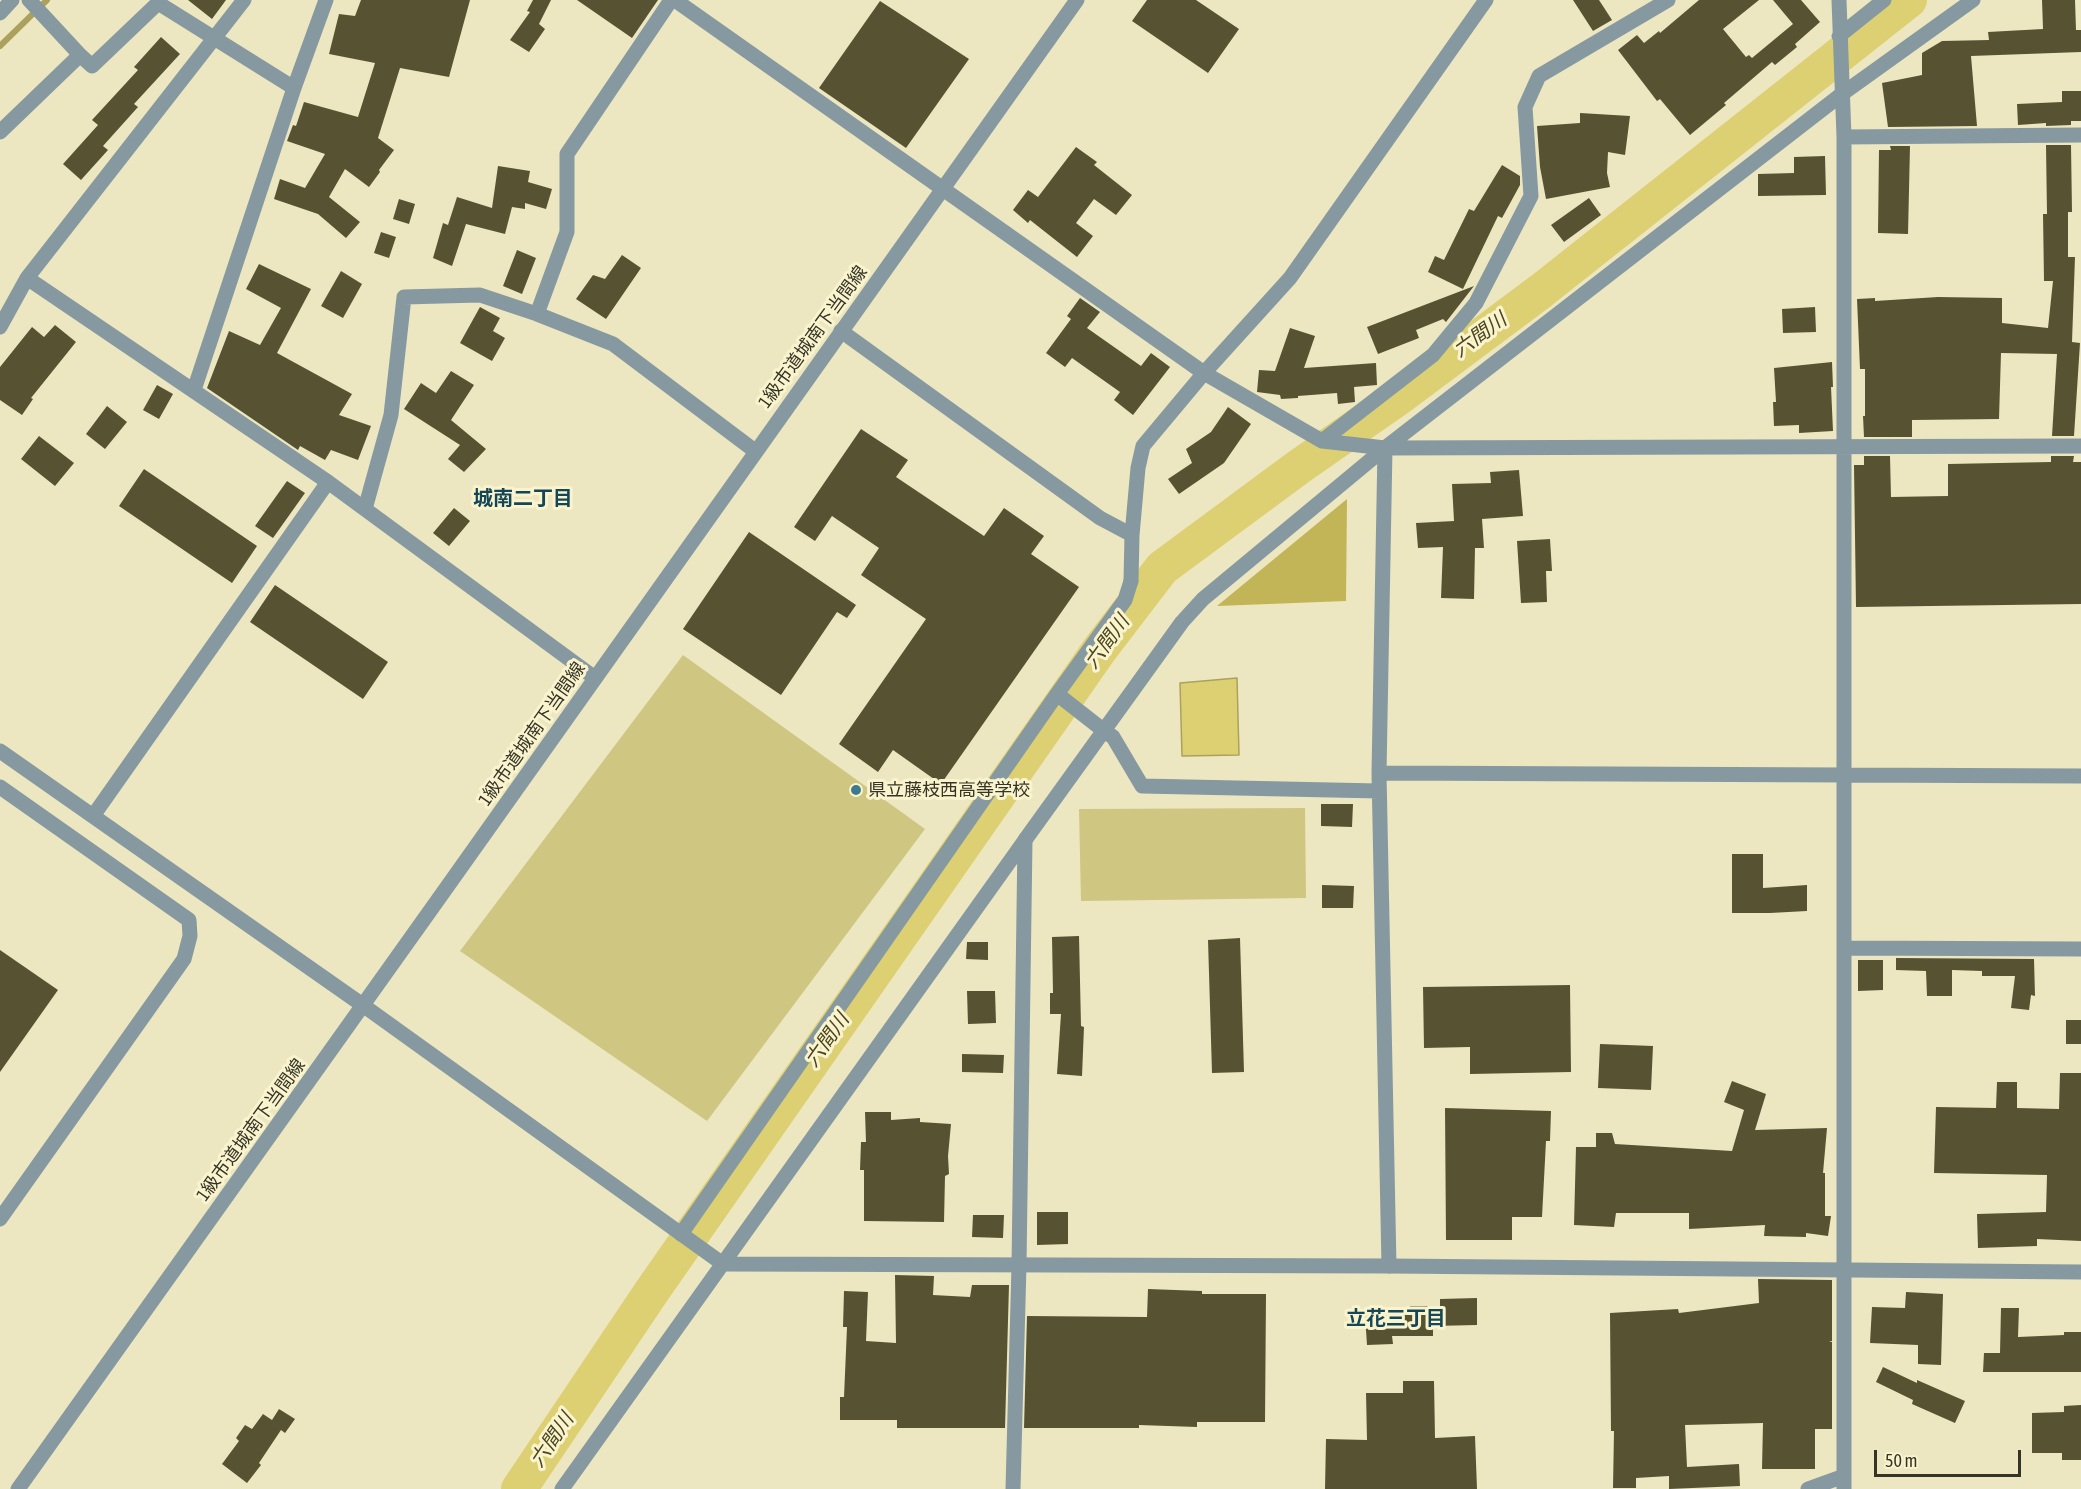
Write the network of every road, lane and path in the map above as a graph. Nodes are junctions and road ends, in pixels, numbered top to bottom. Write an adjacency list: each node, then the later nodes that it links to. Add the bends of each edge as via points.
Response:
1 (12, 0): 13 (street)
2 (29, 0): 16 (street)
3 (244, 0): 15 (street)
4 (326, 0): 17 (street)
5 (671, 0): 24 (street, via 567,154 567,232)
6 (675, 0): 22 (street)
7 (1077, 0): 22 (street, 1級市道城南下当間線)
8 (1486, 0): 27 (street, via 1290,278)
9 (1668, 0): 29 (street, via 1539,76 1525,107 1531,196 1476,303 1433,354)
10 (1839, 0): 14 (street)
11 (1884, 0): 14 (street)
12 (1973, 0): 18 (street)
13 (0, 13)
14 (1839, 36): 18 (street)
15 (214, 38): 16 (street, via 158,3 92,66); 17 (street); 23 (street)
16 (80, 55): 19 (street)
17 (294, 88): 28 (street)
18 (1842, 94): 21 (street); 31 (street)
19 (0, 132)
20 (2081, 135): 21 (street)
21 (1844, 137): 32 (street)
22 (943, 187): 26 (street, 1級市道城南下当間線); 27 (street)
23 (27, 278): 25 (street); 28 (street)
24 (537, 314): 33 (street, via 613,344); 35 (street, via 480,294 404,297 391,415)
25 (0, 327)
26 (841, 331): 33 (street, 1級市道城南下当間線); 36 (street, via 1100,518)
27 (1204, 373): 29 (street); 36 (street, via 1143,446)
28 (194, 390): 34 (street)
29 (1322, 441): 31 (street)
30 (2081, 446): 32 (street)
31 (1385, 448): 32 (street); 39 (street, via 1203,599); 41 (street)
32 (1844, 448): 42 (street)
33 (755, 451): 37 (street, 1級市道城南下当間線)
34 (328, 482): 35 (street); 46 (street)
35 (364, 508): 37 (street)
36 (1132, 535): 38 (street, via 1131,581 1125,600)
37 (595, 678): 50 (street, 1級市道城南下当間線)
38 (1057, 694): 39 (street); 52 (street)
39 (1103, 730): 45 (street, via 1113,737 1142,786); 47 (street)
40 (0, 751): 46 (street)
41 (1378, 773): 42 (street); 45 (street)
42 (1843, 776): 43 (street); 48 (street)
43 (2081, 776)
44 (0, 787): 51 (street, via 189,920 190,936 184,959)
45 (1379, 791): 55 (street)
46 (93, 816): 50 (street)
47 (1025, 840): 53 (street); 54 (street)
48 (1845, 948): 49 (street); 56 (street)
49 (2081, 949)
50 (364, 1006): 52 (street); 59 (street, 1級市道城南下当間線)
51 (0, 1218)
52 (681, 1234): 53 (street)
53 (720, 1262): 54 (street); 60 (street)
54 (1019, 1265): 55 (street); 61 (street)
55 (1389, 1266): 56 (street)
56 (1845, 1269): 57 (street); 58 (street)
57 (2081, 1272)
58 (1844, 1483): 62 (street)
59 (18, 1489)
60 (562, 1489)
61 (1013, 1489)
62 (1808, 1489)

